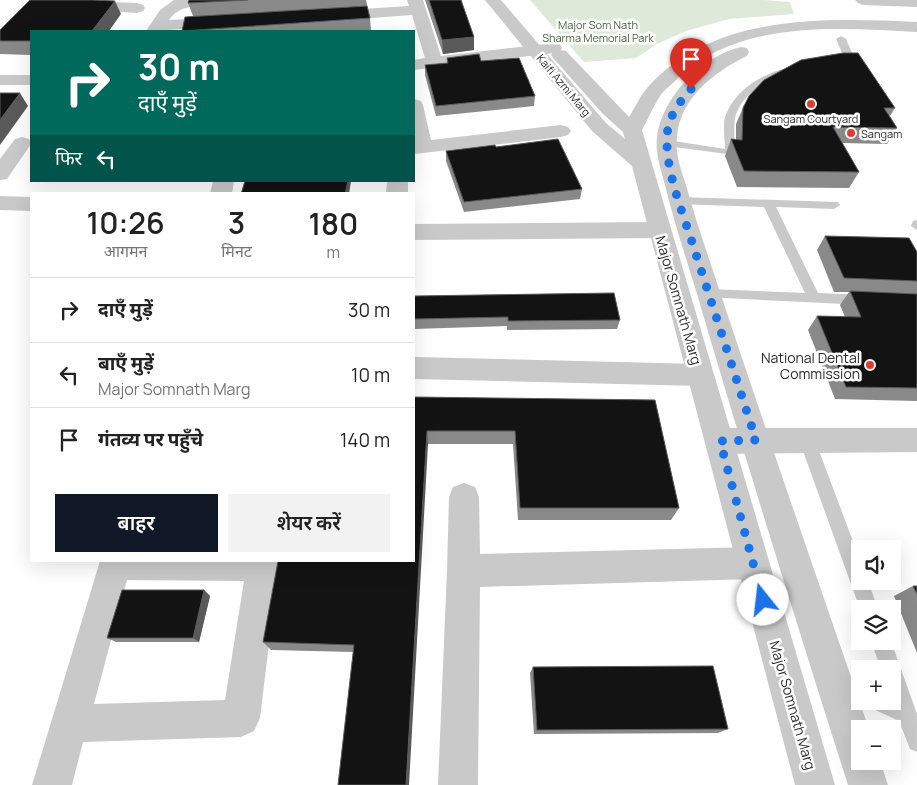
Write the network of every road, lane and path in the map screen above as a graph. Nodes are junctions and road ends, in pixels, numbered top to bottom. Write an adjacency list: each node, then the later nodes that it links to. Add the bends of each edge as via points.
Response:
1 (210, 0): 12 (street, via 182,2 168,8)
2 (493, 0): 17 (street, Kaifi Azmi Marg)
3 (514, 0): 16 (street)
4 (863, 0): 5 (street)
5 (913, 3)
6 (62, 5): 10 (street, via 137,8)
7 (417, 5): 8 (street); 14 (street)
8 (312, 17)
9 (234, 22): 12 (street)
10 (128, 24)
11 (917, 27): 25 (street, via 808,25 733,39 680,65 655,91)
12 (155, 29)
13 (841, 39): 15 (street, Major Somnath Marg); 19 (lane, via 847,60); 29 (street, Major Somnath Marg, via 774,43 722,61 708,70 679,102 670,118)
14 (421, 42): 18 (street)
15 (917, 43)
16 (554, 48): 17 (street); 25 (street)
17 (536, 52): 18 (street); 31 (street, Kaifi Azmi Marg, via 599,127)
18 (435, 63): 20 (street)
19 (827, 64)
20 (415, 65)
21 (792, 70): 29 (lane, via 764,79 747,90 730,115 730,153)
22 (0, 80): 23 (street)
23 (30, 80)
24 (415, 116): 30 (street)
25 (632, 130): 31 (street, Major Somnath Marg)
26 (561, 131): 30 (street)
27 (0, 143): 28 (street)
28 (27, 143): 32 (street)
29 (667, 143): 33 (street, Major Somnath Marg)
30 (418, 147)
31 (641, 163): 38 (street, Major Somnath Marg)
32 (0, 174)
33 (680, 201): 36 (lane); 40 (street, Major Somnath Marg)
34 (0, 203): 35 (street)
35 (30, 204)
36 (768, 204): 37 (lane); 41 (lane)
37 (834, 205)
38 (660, 230): 39 (street); 44 (street, Major Somnath Marg)
39 (415, 232)
40 (709, 294): 41 (lane); 45 (street, Major Somnath Marg)
41 (814, 298): 42 (lane)
42 (880, 300)
43 (415, 368): 44 (street)
44 (700, 375): 48 (street, Major Somnath Marg)
45 (756, 440): 46 (street); 48 (street); 55 (street, Major Somnath Marg)
46 (807, 440): 47 (street); 54 (lane)
47 (917, 440)
48 (720, 441): 52 (street, Major Somnath Marg)
49 (464, 498): 53 (street)
50 (116, 563): 51 (street); 60 (street)
51 (263, 563): 60 (street, via 242,718)
52 (753, 563): 53 (street); 65 (street, Major Somnath Marg)
53 (464, 571): 64 (street)
54 (867, 600)
55 (847, 687): 59 (street, Major Somnath Marg)
56 (901, 698): 58 (lane)
57 (898, 710): 58 (lane)
58 (907, 714): 61 (lane)
59 (853, 720)
60 (69, 724): 63 (street)
61 (917, 742)
62 (863, 770): 66 (street, Major Somnath Marg)
63 (52, 785)
64 (458, 785)
65 (815, 785)
66 (868, 785)

